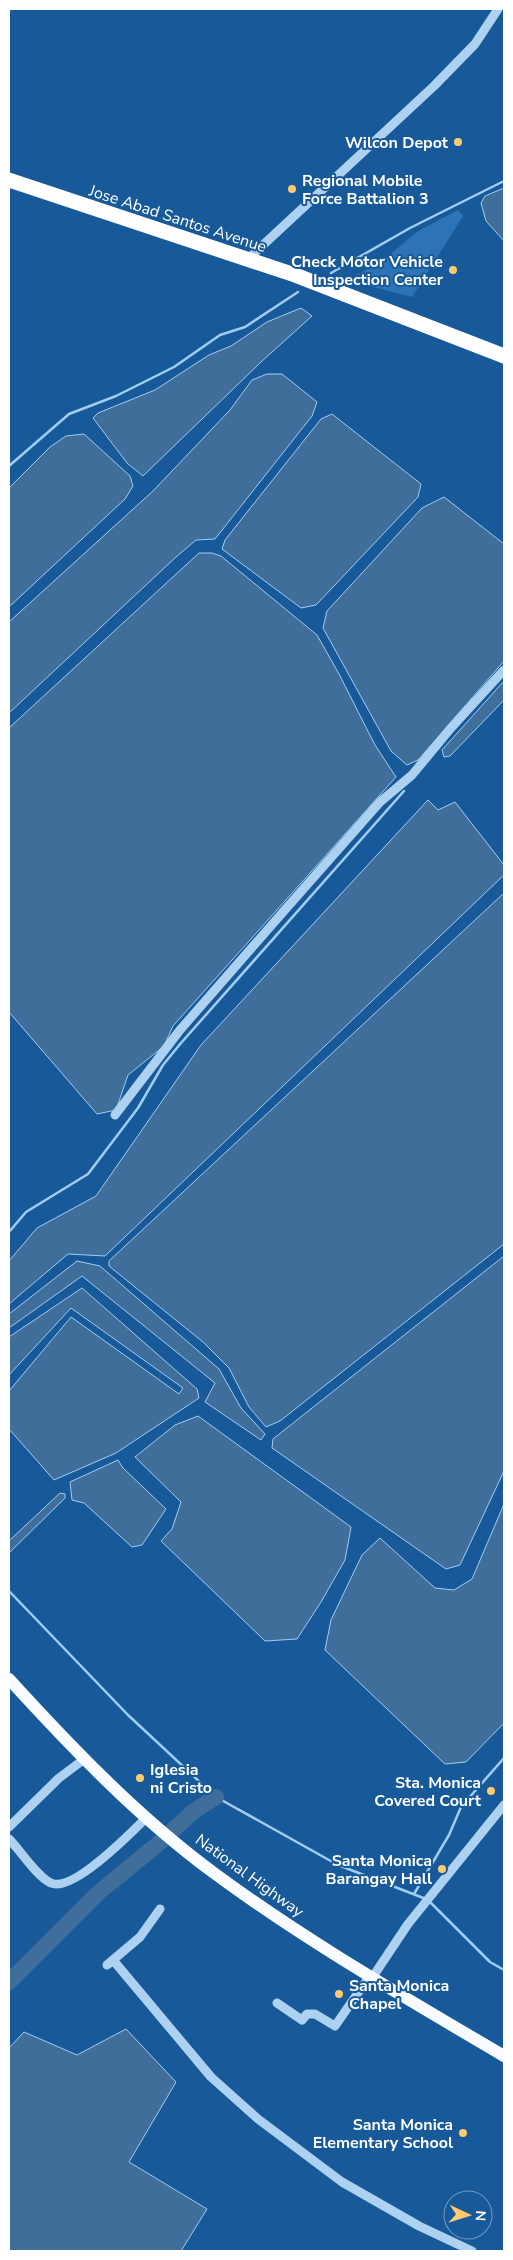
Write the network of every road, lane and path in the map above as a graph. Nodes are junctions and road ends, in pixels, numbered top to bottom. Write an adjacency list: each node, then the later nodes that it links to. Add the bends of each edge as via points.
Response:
1 (498, 9): 3 (street, via 475,44 434,86)
2 (9, 180): 3 (highway, Jose Abad Santos Avenue)
3 (248, 260): 4 (highway, Jose Abad Santos Avenue)
4 (504, 356)
5 (504, 670): 6 (street, via 412,776 380,802 282,912 180,1030)
6 (115, 1115)
7 (9, 1679): 8 (main road, National Highway)
8 (83, 1760): 10 (main road, National Highway); 11 (street, via 59,1778)
9 (503, 1808): 14 (street, via 424,1904)
10 (148, 1818): 12 (street, via 109,1854 63,1885 45,1880); 14 (main road, National Highway, via 200,1862)
11 (9, 1827)
12 (9, 1839)
13 (160, 1909): 17 (street, via 140,1937 110,1962 211,2077 258,2119 342,2182 419,2226)
14 (370, 1977): 15 (street, via 335,2026 316,2014 308,2014 302,2020); 16 (main road, National Highway)
15 (278, 2003)
16 (504, 2056)
17 (472, 2251)

